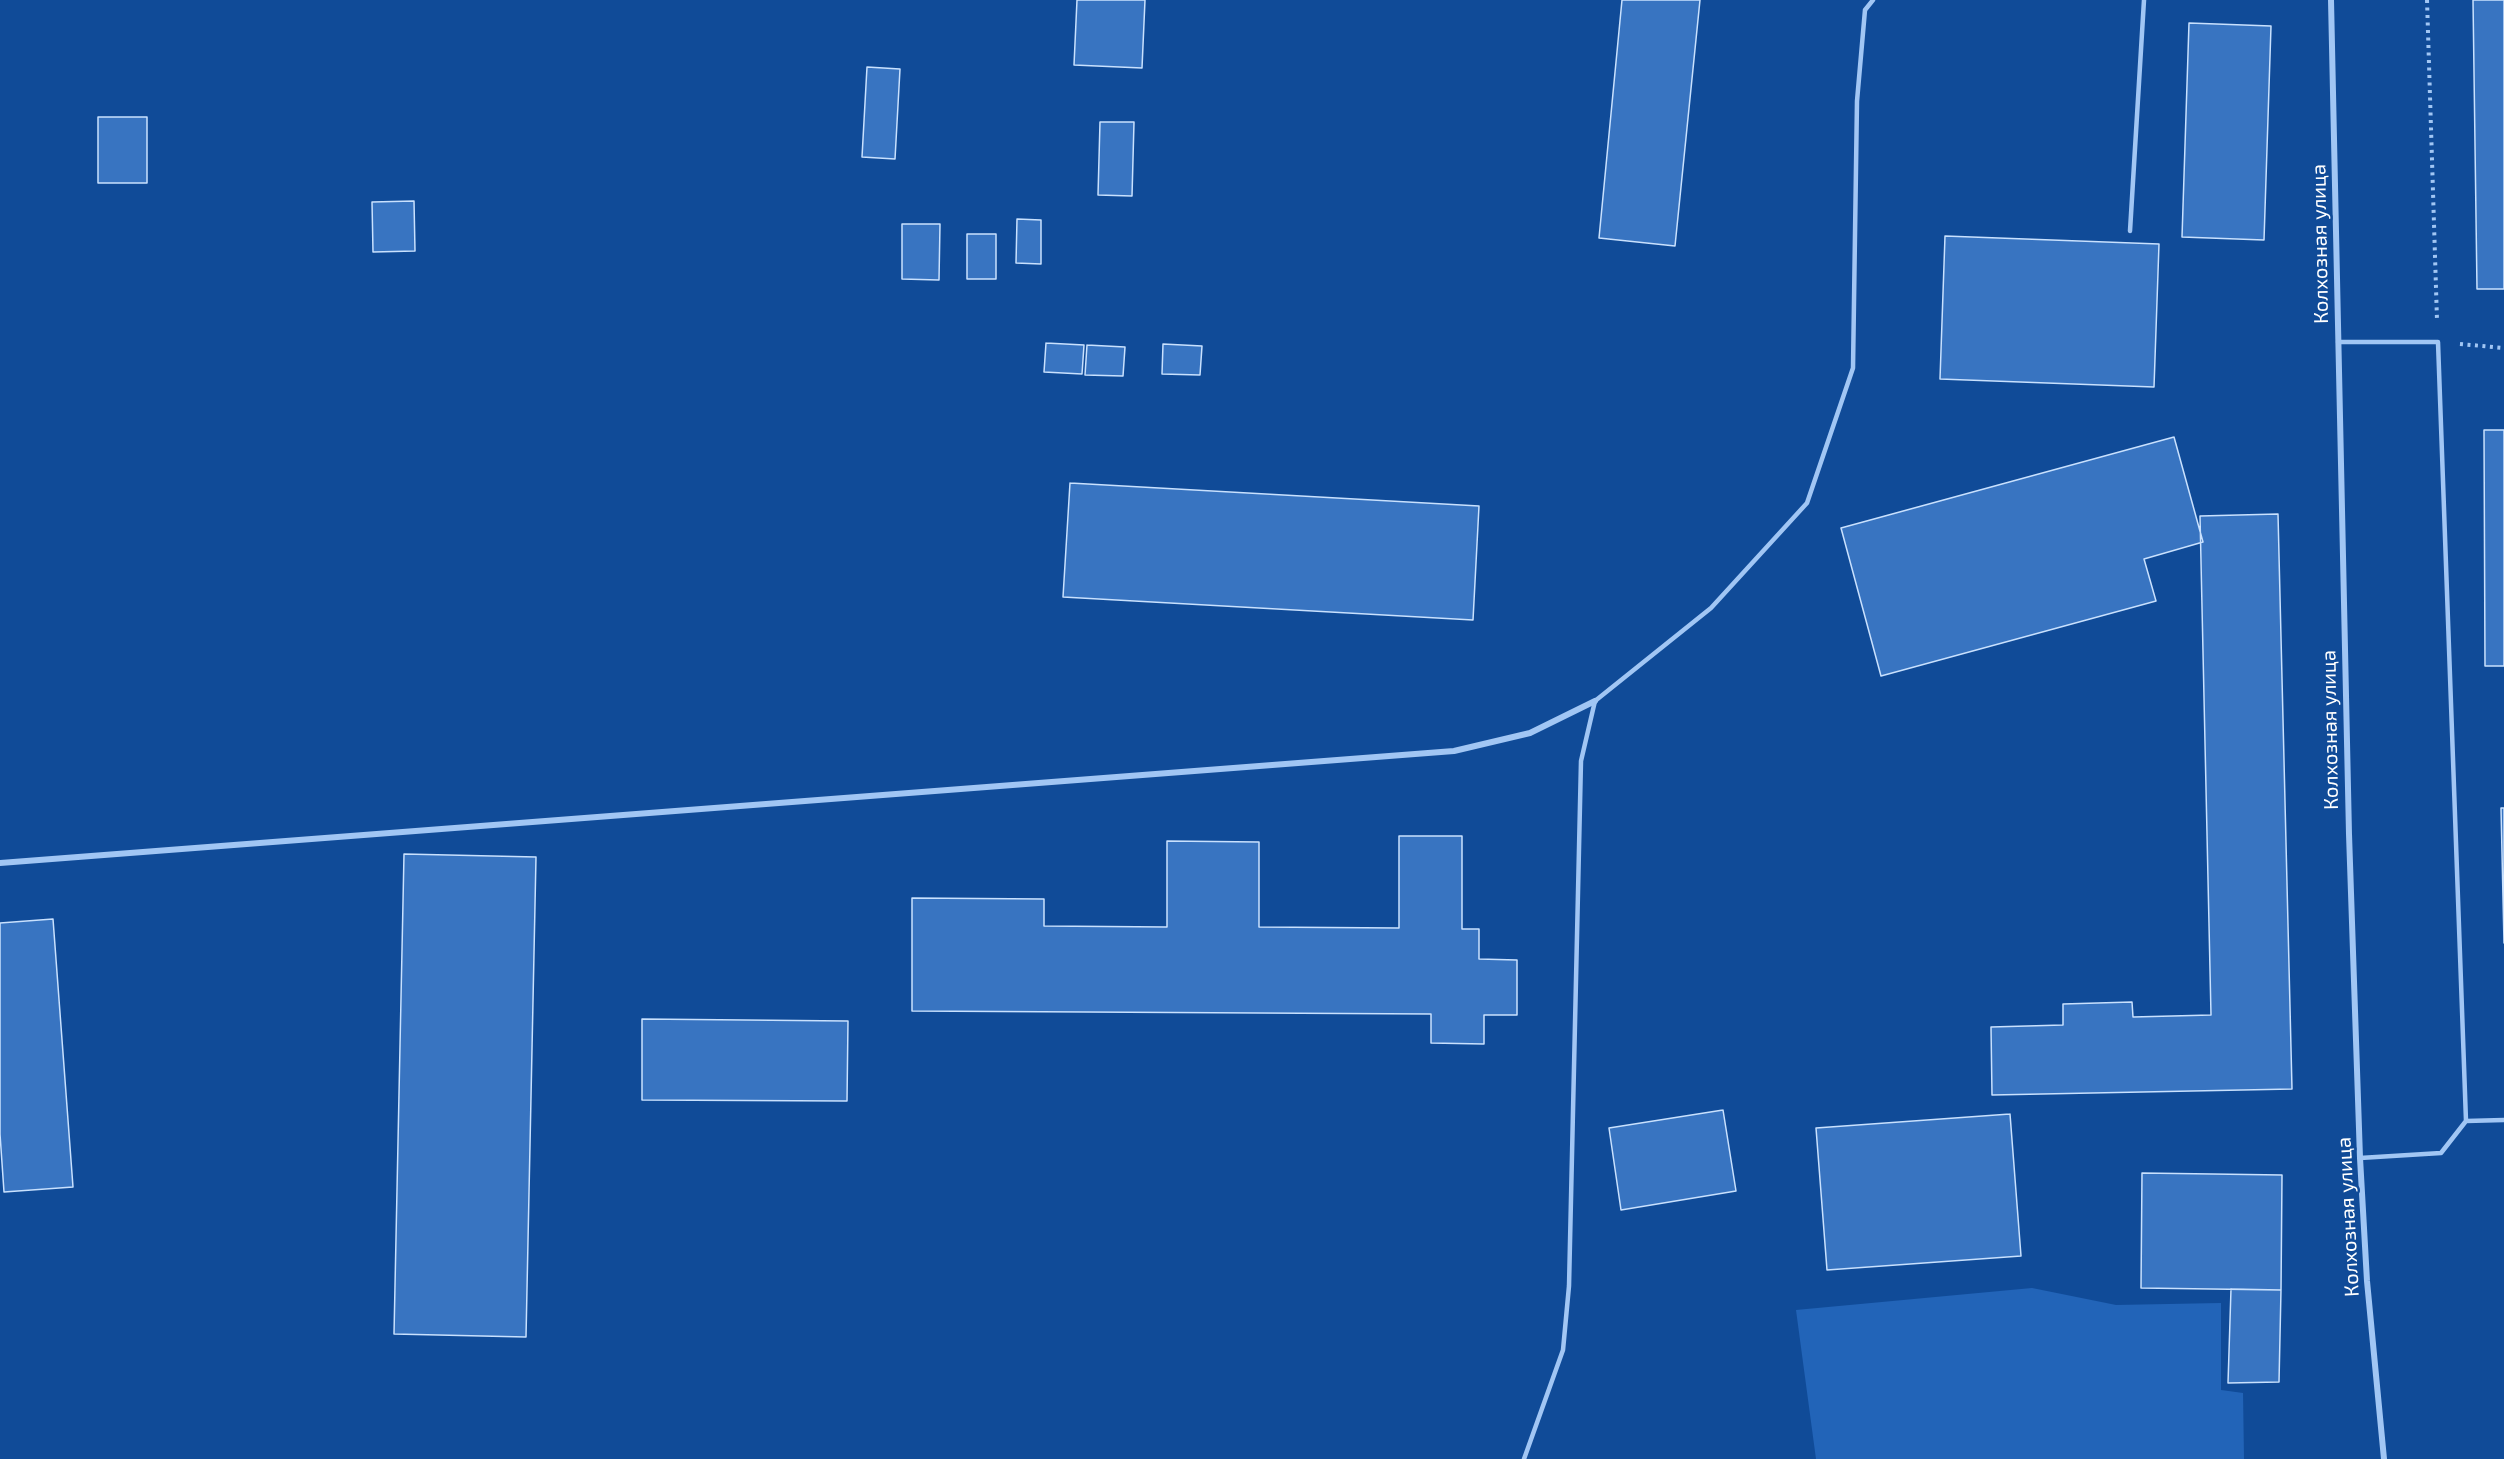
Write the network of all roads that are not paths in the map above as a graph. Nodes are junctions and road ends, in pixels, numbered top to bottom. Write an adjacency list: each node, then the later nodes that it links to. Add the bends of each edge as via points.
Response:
1 (1873, 0): 6 (lane, via 1865,10 1857,101 1852,368 1807,503 1711,608)
2 (2144, 0): 4 (lane)
3 (2331, 0): 5 (street, Колхозная улица)
4 (2130, 231)
5 (2338, 342): 9 (lane, via 2438,342); 10 (street, Колхозная улица)
6 (1595, 701): 7 (street, via 1530,733 1454,751); 11 (lane, via 1581,761 1569,1286 1563,1350)
7 (0, 863)
8 (2504, 1120): 9 (lane)
9 (2466, 1121): 10 (lane, via 2441,1153)
10 (2360, 1158): 12 (street, Колхозная улица)
11 (1524, 1459)
12 (2384, 1459)

